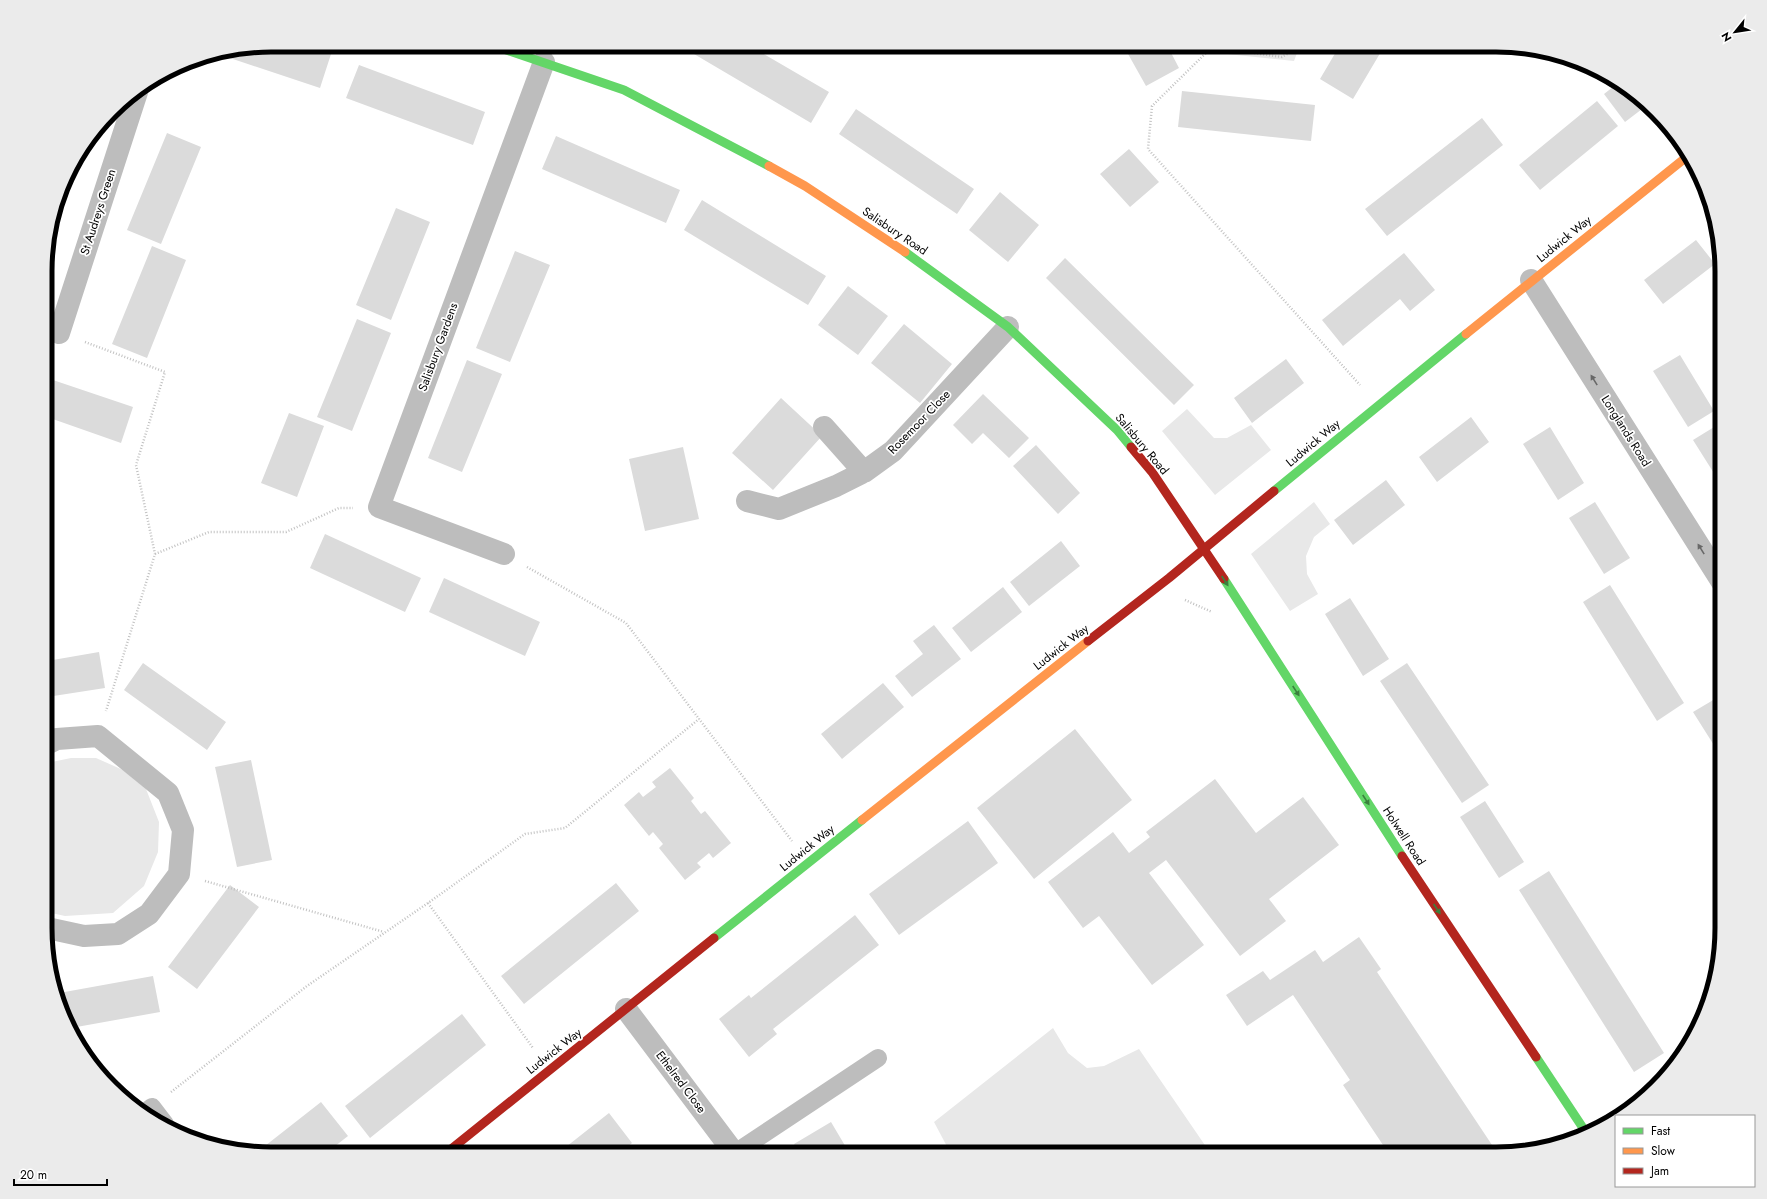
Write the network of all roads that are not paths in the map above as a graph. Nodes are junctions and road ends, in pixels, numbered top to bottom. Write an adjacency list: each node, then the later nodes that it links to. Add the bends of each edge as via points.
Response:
1 (513, 52): 2 (street, Salisbury Road)
2 (544, 62): 6 (street, Salisbury Road, via 624,90 805,186 910,255); 12 (street, Salisbury Gardens, via 379,507)
3 (134, 100): 7 (street, St Audreys Green)
4 (1684, 159): 5 (street, Ludwick Way)
5 (1531, 280): 11 (street, Ludwick Way); 13 (street, Longlands Road, one-way to 5)
6 (1008, 327): 9 (street, Rosemoor Close, via 893,451); 11 (street, Salisbury Road, via 1117,430 1152,472)
7 (59, 333)
8 (824, 427): 9 (street)
9 (864, 472): 10 (street, Rosemoor Close, via 779,509)
10 (746, 501)
11 (1204, 548): 16 (street, Ludwick Way); 18 (street, Holwell Road, one-way to 18, via 1398,850)
12 (504, 554)
13 (1715, 571)
14 (52, 742): 15 (street, via 98,736 168,793 183,830 179,874 148,914 118,934 84,936)
15 (52, 929)
16 (626, 1009): 19 (street, Ludwick Way); 20 (street, Ethelred Close)
17 (878, 1058): 21 (lane)
18 (1583, 1128)
19 (454, 1147)
20 (730, 1147)
21 (744, 1147)

